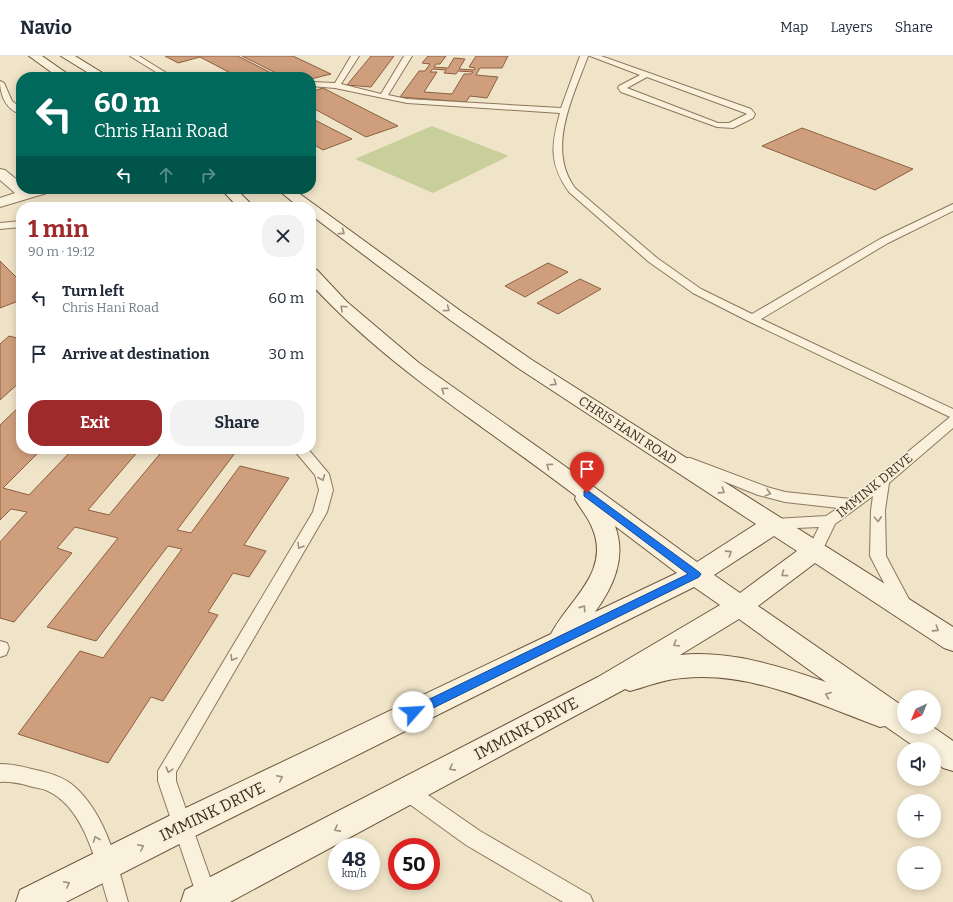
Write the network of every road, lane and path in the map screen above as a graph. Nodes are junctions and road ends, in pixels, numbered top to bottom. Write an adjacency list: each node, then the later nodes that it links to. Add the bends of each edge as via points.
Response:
1 (35, 56): 8 (main road)
2 (67, 56): 9 (main road)
3 (134, 56): 10 (lane)
4 (355, 56): 14 (lane)
5 (408, 56): 15 (lane)
6 (584, 56): 17 (lane)
7 (594, 56): 11 (lane)
8 (59, 72)
9 (94, 72)
10 (161, 72)
11 (647, 74): 11 (lane, via 748,111 751,114 730,126 717,126 622,88)
12 (0, 83): 16 (lane, via 9,102)
13 (316, 84): 14 (lane)
14 (338, 85): 15 (lane)
15 (383, 97): 17 (lane, via 407,101)
16 (16, 108)
17 (564, 111): 32 (lane, via 558,162 572,190 668,272 697,291)
18 (0, 173): 19 (main road)
19 (16, 187)
20 (29, 194): 23 (main road)
21 (233, 194): 24 (main road)
22 (291, 194): 25 (main road, CHRIS HANI ROAD)
23 (26, 195): 26 (main road)
24 (241, 202)
25 (302, 202)
26 (0, 203)
27 (953, 207): 32 (lane, via 884,241)
28 (316, 212): 36 (main road, CHRIS HANI ROAD, one-way to 36, via 525,364)
29 (16, 224): 30 (lane)
30 (0, 226)
31 (316, 279): 38 (main road, one-way to 31, via 412,368 341,306)
32 (752, 319): 33 (lane)
33 (953, 414)
34 (953, 421): 37 (lane, IMMINK DRIVE)
35 (304, 454): 55 (lane, one-way to 55, via 322,474 326,490 320,512 167,771 167,781)
36 (666, 454): 39 (lane, one-way to 39, via 763,492 810,501); 41 (main road, CHRIS HANI ROAD, one-way to 41)
37 (882, 480): 39 (lane, IMMINK DRIVE); 45 (lane, one-way to 45, via 878,510 878,556)
38 (575, 484): 43 (main road); 46 (main road, one-way to 38, via 602,580 607,564 605,530)
39 (854, 504): 40 (lane, IMMINK DRIVE)
40 (829, 521): 41 (lane, IMMINK DRIVE); 42 (lane, IMMINK DRIVE)
41 (774, 524): 42 (main road, CHRIS HANI ROAD); 43 (main road, IMMINK DRIVE, one-way to 41)
42 (815, 551): 44 (main road, IMMINK DRIVE, one-way to 44); 45 (main road, CHRIS HANI ROAD)
43 (696, 574): 44 (main road); 46 (main road, IMMINK DRIVE)
44 (741, 605): 48 (main road, IMMINK DRIVE, one-way to 48); 49 (main road)
45 (906, 610): 47 (main road, CHRIS HANI ROAD, one-way to 47)
46 (560, 640): 55 (main road, IMMINK DRIVE, one-way to 46)
47 (953, 640)
48 (608, 685): 50 (main road, one-way to 48, via 774,678 708,666 684,666); 54 (main road, IMMINK DRIVE, one-way to 54)
49 (897, 718)
50 (897, 720)
51 (920, 734): 52 (main road)
52 (953, 758)
53 (0, 774): 56 (lane, one-way to 53, via 88,819 75,799 54,784 30,777)
54 (408, 792): 57 (main road, IMMINK DRIVE, one-way to 57); 60 (lane, via 473,838)
55 (182, 826): 56 (main road, IMMINK DRIVE, one-way to 55); 57 (lane)
56 (106, 864): 58 (main road, IMMINK DRIVE, one-way to 56); 59 (lane)
57 (202, 899)
58 (32, 902)
59 (118, 902)
60 (583, 902)

